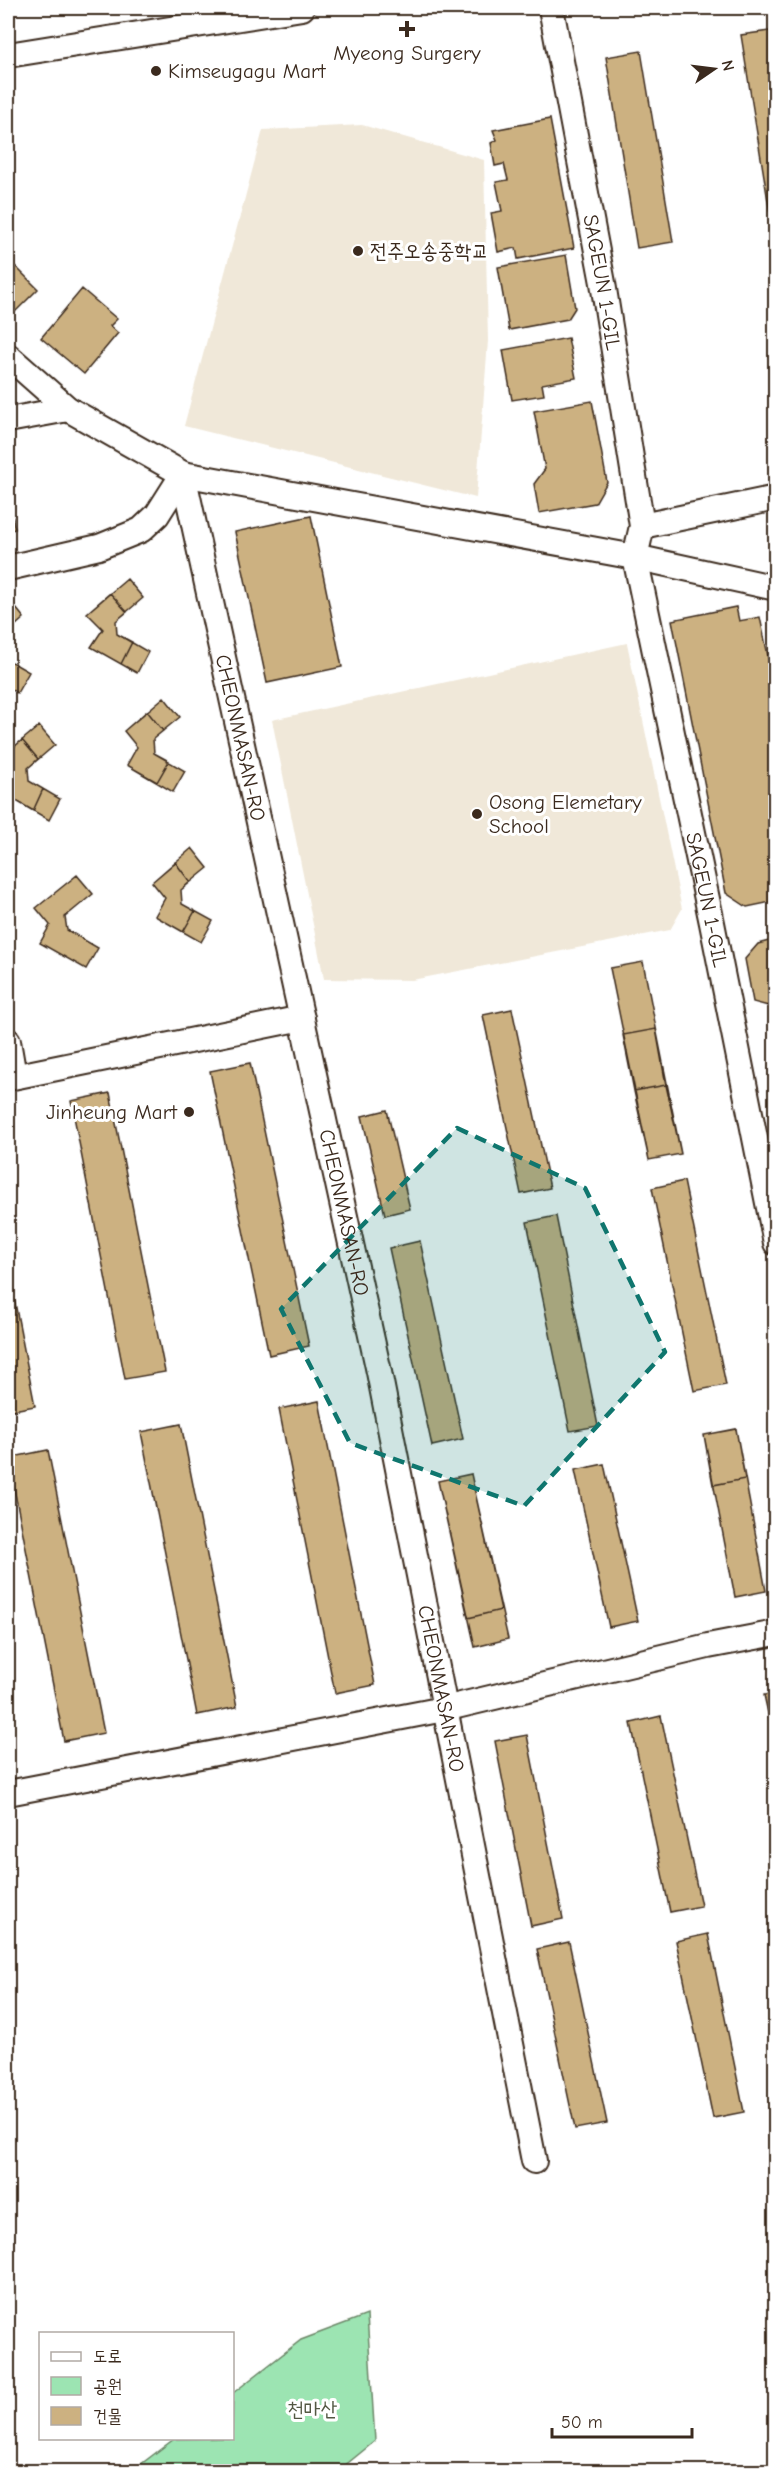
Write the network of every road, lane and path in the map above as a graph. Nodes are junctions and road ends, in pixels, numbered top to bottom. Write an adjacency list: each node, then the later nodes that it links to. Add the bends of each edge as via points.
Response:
1 (302, 8): 3 (street)
2 (550, 8): 9 (street, SAGEUN 1-GIL, via 603,283)
3 (8, 55)
4 (8, 356): 5 (street)
5 (68, 409): 6 (street); 7 (street)
6 (8, 420)
7 (183, 474): 10 (street); 11 (street, via 157,515 141,530 99,547); 13 (street, CHEONMASAN-RO)
8 (776, 498): 9 (street)
9 (642, 526): 10 (street, SAGEUN 1-GIL)
10 (635, 557): 12 (street); 16 (street, SAGEUN 1-GIL)
11 (8, 568)
12 (776, 588)
13 (303, 1018): 15 (street); 18 (street, CHEONMASAN-RO, via 379,1372)
14 (8, 1041): 15 (street)
15 (11, 1077)
16 (776, 1243)
17 (776, 1633): 18 (street)
18 (444, 1709): 19 (street); 20 (street, CHEONMASAN-RO)
19 (8, 1793)
20 (534, 2161)

